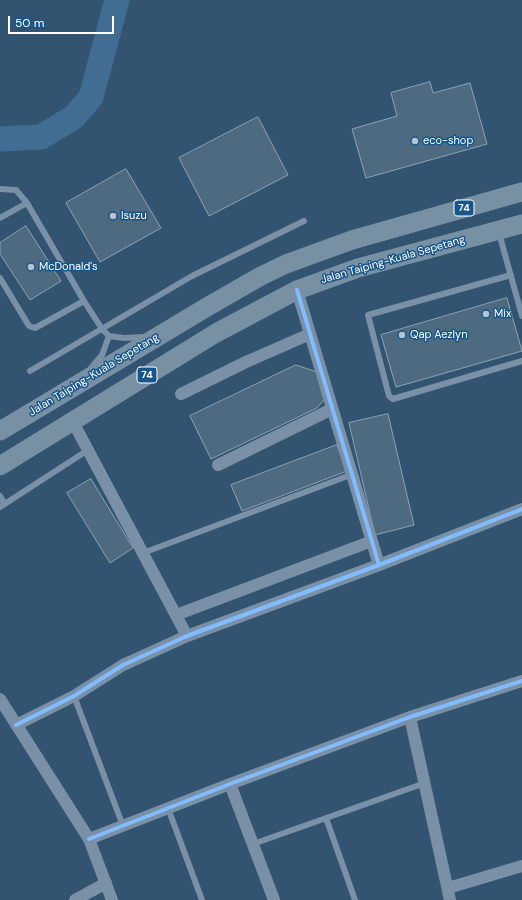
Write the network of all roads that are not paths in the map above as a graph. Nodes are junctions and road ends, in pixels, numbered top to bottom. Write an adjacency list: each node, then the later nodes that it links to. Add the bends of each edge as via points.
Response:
1 (0, 189): 3 (lane, via 16,190)
2 (522, 192): 12 (main road, Jalan Taiping-Kuala Sepetang / 74, via 328,248 261,276)
3 (27, 203): 4 (lane); 11 (lane)
4 (0, 218)
5 (304, 221): 14 (lane, via 192,276)
6 (522, 224): 7 (main road, Jalan Taiping-Kuala Sepetang / 74)
7 (499, 230): 8 (lane); 10 (main road, Jalan Taiping-Kuala Sepetang / 74, via 358,268)
8 (510, 275): 13 (lane); 17 (lane, via 368,315 388,396 394,399)
9 (0, 278): 11 (lane, via 29,326 35,328)
10 (297, 290): 15 (street); 22 (main road, Jalan Taiping-Kuala Sepetang / 74, via 216,333)
11 (84, 301): 14 (lane)
12 (207, 307): 16 (lane, via 142,338); 19 (main road, Jalan Taiping-Kuala Sepetang / 74)
13 (522, 316)
14 (102, 329): 16 (lane); 18 (lane)
15 (310, 334): 20 (street); 21 (street)
16 (109, 336): 19 (lane, via 102,355)
17 (522, 361)
18 (30, 371)
19 (75, 386): 23 (main road, Jalan Taiping-Kuala Sepetang / 74)
20 (181, 394)
21 (332, 409): 25 (street); 27 (street)
22 (73, 422): 24 (street); 26 (main road, Jalan Taiping-Kuala Sepetang / 74)
23 (0, 431)
24 (88, 450): 29 (lane); 32 (street)
25 (218, 465)
26 (0, 466)
27 (353, 474): 31 (street); 32 (lane)
28 (0, 496): 29 (lane)
29 (3, 506)
30 (522, 509): 33 (street)
31 (372, 541): 33 (street); 34 (street)
32 (143, 553): 34 (street)
33 (379, 565): 35 (street)
34 (176, 615): 35 (street)
35 (187, 636): 37 (street, via 123,665)
36 (522, 681): 39 (street)
37 (74, 696): 40 (street); 45 (lane)
38 (0, 699): 40 (street)
39 (410, 717): 41 (street); 42 (street)
40 (16, 724): 46 (street)
41 (425, 782): 44 (lane); 50 (street)
42 (230, 784): 43 (street); 47 (street)
43 (168, 808): 45 (street); 53 (lane)
44 (326, 818): 47 (lane); 55 (lane)
45 (123, 826): 46 (street)
46 (89, 839): 49 (street)
47 (253, 844): 54 (street)
48 (522, 866): 50 (street)
49 (106, 883): 51 (street); 52 (street)
50 (449, 894)
51 (75, 900)
52 (112, 900)
53 (202, 900)
54 (274, 900)
55 (355, 900)

